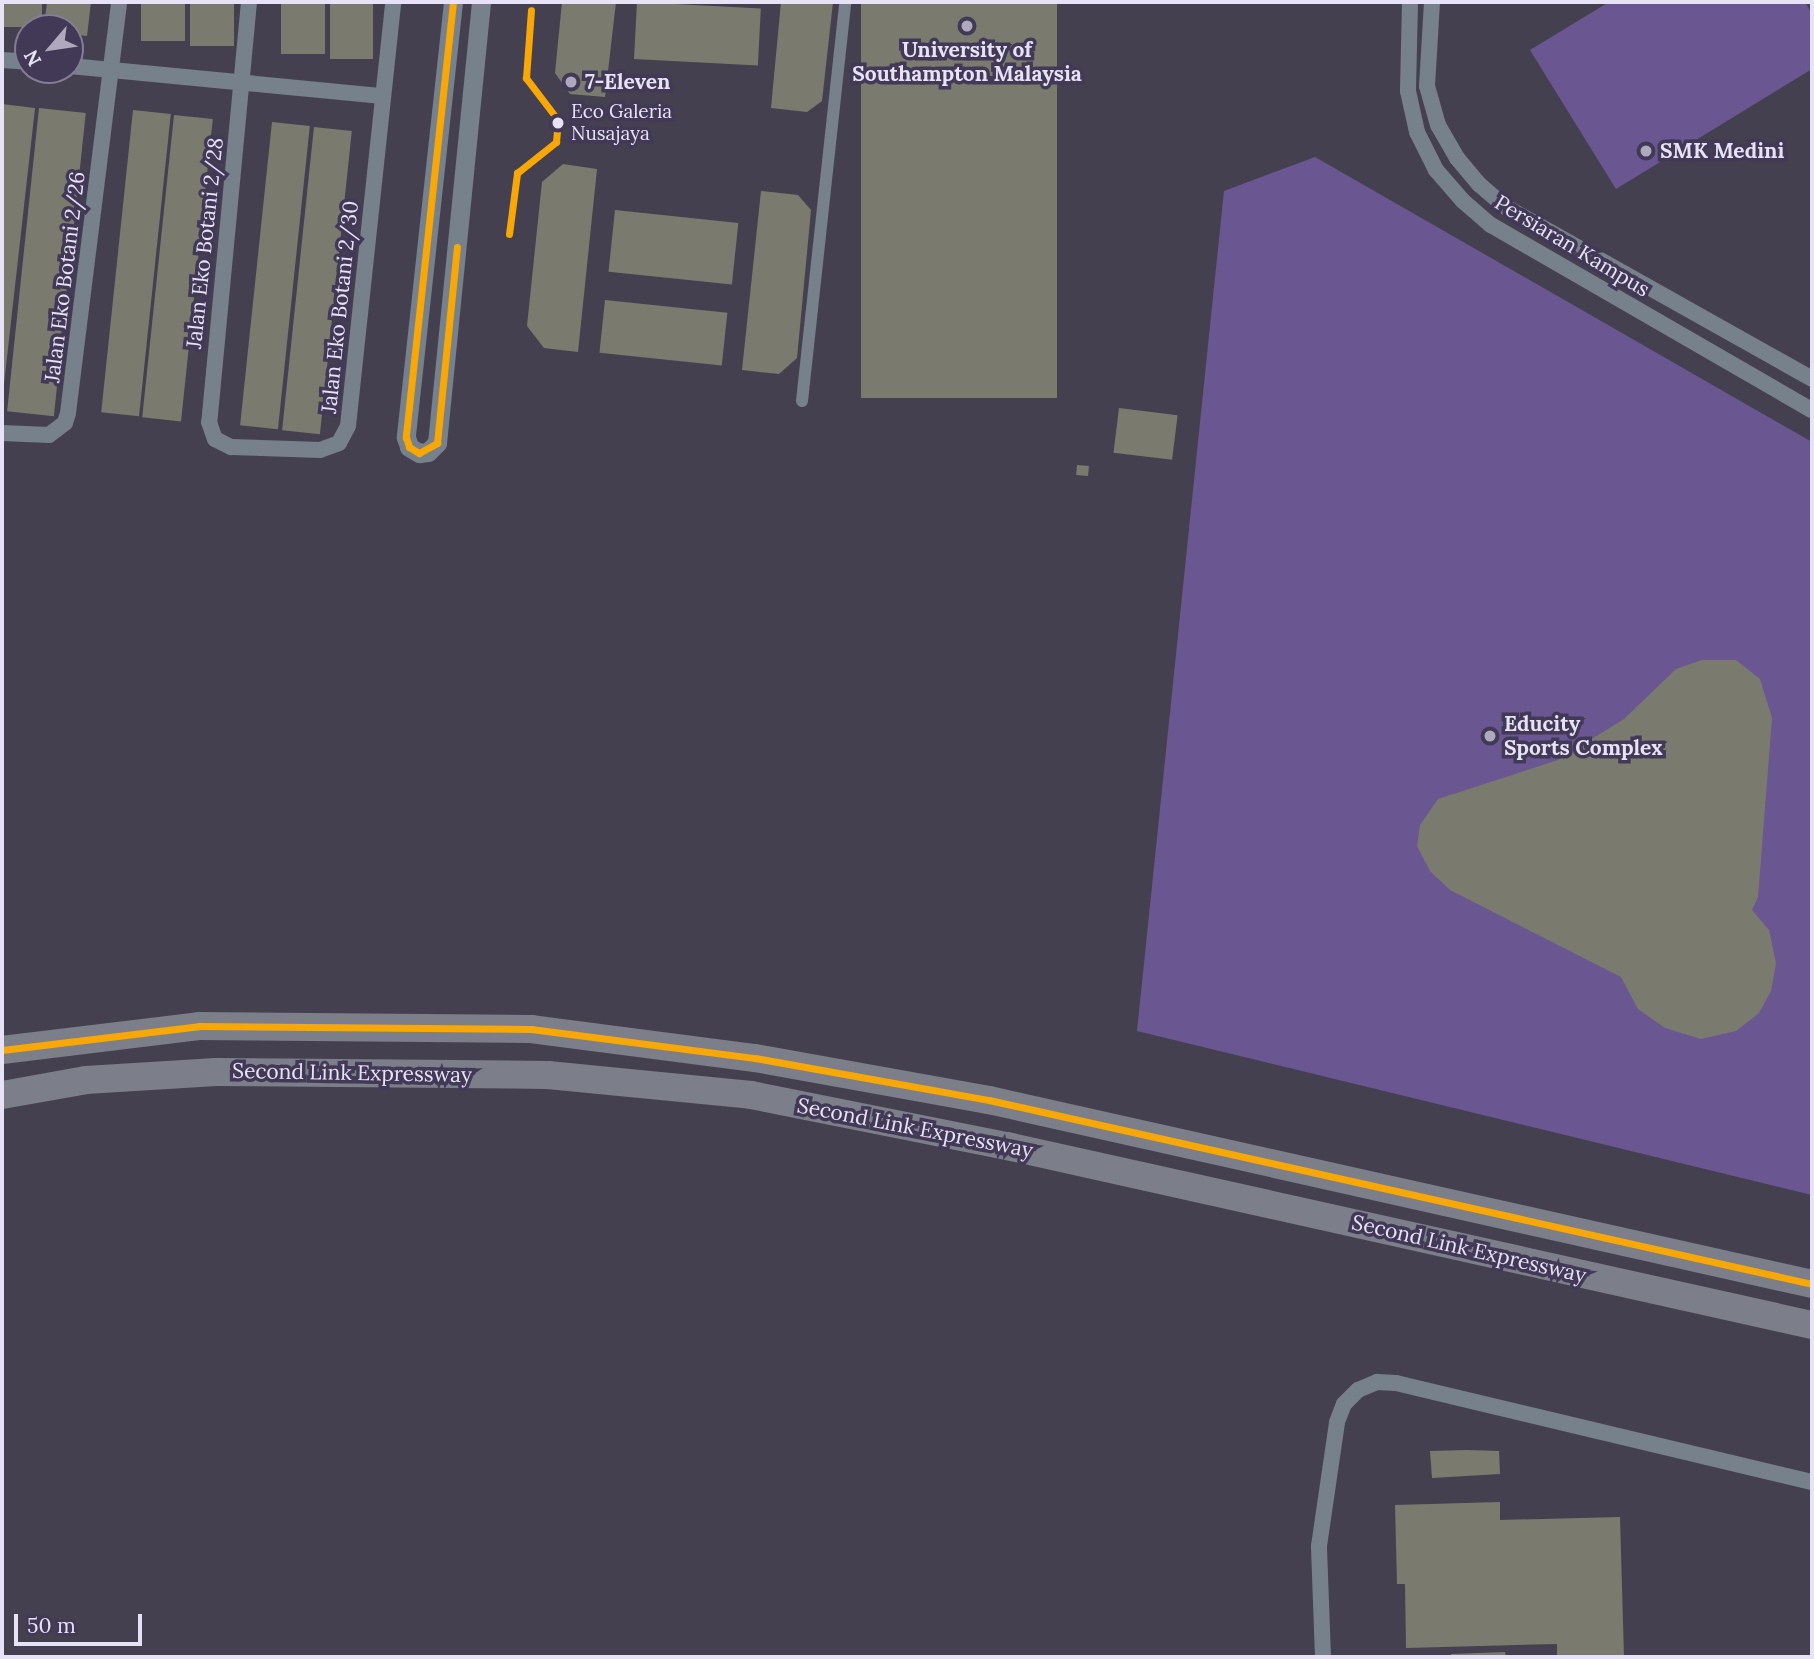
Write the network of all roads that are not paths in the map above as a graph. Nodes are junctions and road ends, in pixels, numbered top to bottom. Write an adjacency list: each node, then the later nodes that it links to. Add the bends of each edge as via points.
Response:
1 (119, 2): 10 (street, Jalan Eko Botani 2/26)
2 (249, 2): 11 (street, Jalan Eko Botani 2/28)
3 (393, 2): 12 (street)
4 (453, 2): 5 (street, via 406,438 409,447 424,454 437,443)
5 (481, 2)
6 (845, 2): 14 (street)
7 (1410, 2): 16 (street, Persiaran Kampus, via 1408,91 1417,132 1436,170 1463,201 1490,225)
8 (1432, 2): 13 (street, Persiaran Kampus, via 1427,86 1438,125 1479,185 1504,206)
9 (84, 66): 10 (street)
10 (113, 69): 11 (street); 17 (street, Jalan Eko Botani 2/26, via 65,423 49,435)
11 (242, 83): 12 (street); 15 (street, Jalan Eko Botani 2/28)
12 (383, 96): 15 (street, Jalan Eko Botani 2/30, via 345,436 320,450 231,447 210,431)
13 (1812, 379)
14 (802, 401)
15 (210, 407)
16 (1812, 410)
17 (2, 433)
18 (2, 1051): 20 (highway, Second Link Expressway, via 199,1026 531,1029 755,1058 989,1100)
19 (2, 1095): 21 (highway, Second Link Expressway, via 86,1080 230,1072 548,1075 751,1095 1007,1146)
20 (1812, 1284)
21 (1812, 1325)
22 (1812, 1482): 23 (street, via 1377,1382 1358,1390 1337,1422 1319,1546)
23 (1323, 1657)

